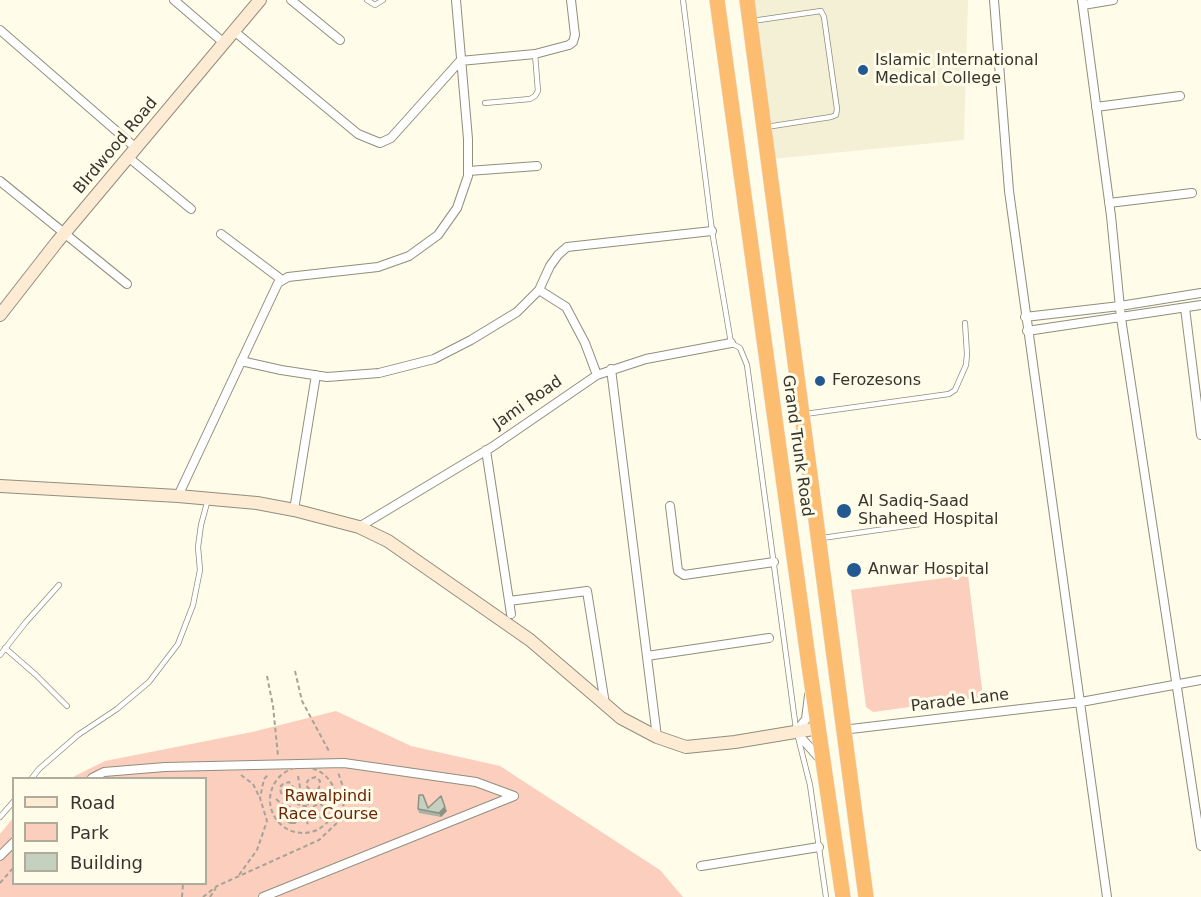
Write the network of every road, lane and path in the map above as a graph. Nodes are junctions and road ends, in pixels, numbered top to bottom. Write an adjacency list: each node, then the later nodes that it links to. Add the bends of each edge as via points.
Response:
1 (174, 0): 18 (street)
2 (260, 0): 16 (street, BIrdwood Road)
3 (291, 0): 17 (street)
4 (367, 0): 5 (lane, via 375,5)
5 (382, 0)
6 (456, 0): 20 (street)
7 (571, 0): 19 (street, via 573,42)
8 (683, 0): 32 (lane)
9 (717, 0): 74 (highway, Grand Trunk Road)
10 (747, 0): 14 (highway, Grand Trunk Road)
11 (994, 0): 43 (street, via 1009,190)
12 (1113, 0): 13 (street)
13 (1082, 2): 23 (street)
14 (750, 21): 24 (highway, Grand Trunk Road); 24 (lane, via 821,11 835,98 836,115)
15 (0, 30): 25 (street)
16 (234, 31): 18 (street, BIrdwood Road); 20 (street, via 358,134 380,144 391,138)
17 (340, 40)
18 (224, 43): 25 (street, BIrdwood Road)
19 (535, 54): 20 (street); 22 (lane, via 535,96)
20 (460, 61): 27 (street)
21 (1180, 96): 23 (street)
22 (485, 103)
23 (1096, 107): 30 (street)
24 (763, 127): 53 (highway, Grand Trunk Road)
25 (132, 153): 31 (street); 33 (street, BIrdwood Road)
26 (537, 166): 27 (street)
27 (468, 171): 35 (street, via 457,208 438,235 409,256 378,267)
28 (0, 181): 33 (street)
29 (1192, 193): 30 (street)
30 (1109, 203): 40 (street)
31 (191, 209)
32 (712, 231): 37 (street, via 567,247 550,266); 47 (lane)
33 (65, 233): 36 (street); 42 (street, BIrdwood Road)
34 (221, 234): 35 (street)
35 (282, 280): 48 (street)
36 (127, 284)
37 (539, 290): 51 (street, via 517,312 434,358 379,373); 52 (street, via 566,307)
38 (1201, 293): 40 (street)
39 (1201, 305): 41 (street)
40 (1120, 306): 43 (street); 44 (street)
41 (1185, 308): 44 (street); 49 (street)
42 (0, 315)
43 (1025, 317): 46 (street)
44 (1121, 318): 46 (street); 76 (street)
45 (965, 323): 53 (lane, via 966,365 955,390 949,394)
46 (1027, 331): 77 (street)
47 (731, 343): 50 (street, Jami Road); 64 (lane, via 740,348 747,365)
48 (241, 361): 51 (street); 57 (street)
49 (1197, 368): 54 (street)
50 (611, 369): 52 (street, Jami Road); 71 (street)
51 (316, 375): 60 (street)
52 (597, 375): 55 (street, Jami Road)
53 (801, 414): 63 (highway, Grand Trunk Road)
54 (1201, 435)
55 (486, 450): 62 (street, Jami Road); 66 (street)
56 (0, 486): 57 (street)
57 (178, 496): 58 (street)
58 (208, 499): 60 (street); 89 (lane, via 201,525 200,570 193,605 178,644 149,682 78,735)
59 (670, 506): 64 (street, via 678,571 684,575)
60 (294, 510): 62 (street)
61 (920, 524): 63 (lane)
62 (359, 527): 78 (street, via 388,541 530,640)
63 (818, 538): 81 (highway, Grand Trunk Road)
64 (774, 562): 82 (lane)
65 (59, 585): 69 (lane)
66 (509, 601): 67 (street); 78 (street, via 588,591)
67 (511, 614)
68 (769, 638): 71 (street)
69 (5, 648): 70 (lane); 79 (lane)
70 (0, 655)
71 (647, 656): 83 (street)
72 (295, 671): 84 (path, via 302,700)
73 (267, 676): 87 (path)
74 (811, 680): 80 (highway, Grand Trunk Road); 82 (street, via 806,719)
75 (1201, 680): 76 (street, Parade Lane)
76 (1176, 684): 77 (street, Parade Lane); 117 (street)
77 (1081, 702): 81 (street, Parade Lane); 131 (street)
78 (604, 704): 83 (street)
79 (67, 706)
80 (819, 728): 82 (street); 86 (highway, Grand Trunk Road)
81 (842, 730): 130 (highway, Grand Trunk Road)
82 (796, 732): 83 (street, via 686,747); 86 (street); 118 (lane, via 810,785)
83 (657, 737)
84 (335, 764): 87 (street); 122 (path, via 346,795 339,821 319,840); 127 (street, via 476,782 514,796)
85 (230, 765): 87 (street); 90 (street, via 104,772); 99 (path, via 253,784)
86 (825, 765): 129 (highway, Grand Trunk Road)
87 (279, 766): 99 (path, via 264,779)
88 (298, 776): 92 (path)
89 (33, 777)
90 (94, 777)
91 (306, 784): 92 (path); 95 (path, via 310,790); 95 (path, via 316,777 320,782)
92 (300, 785): 93 (path); 96 (path)
93 (293, 787): 97 (path); 97 (path, via 287,782 280,788 283,795)
94 (329, 789): 103 (path, via 324,796)
95 (317, 790): 98 (path)
96 (301, 793): 100 (path); 102 (path)
97 (291, 795): 104 (path)
98 (316, 797): 100 (path); 106 (path)
99 (260, 798): 122 (path, via 267,821 257,850)
100 (310, 798): 107 (path)
101 (276, 799): 109 (path, via 283,805)
102 (296, 800): 104 (path); 107 (path, via 299,806)
103 (331, 801)
104 (289, 802): 108 (path)
105 (12, 803): 113 (lane)
106 (317, 804): 110 (path); 110 (path, via 326,813 316,817)
107 (307, 806): 111 (path)
108 (290, 810): 112 (path); 112 (path, via 285,815 290,824 298,819)
109 (279, 811)
110 (312, 812): 111 (path)
111 (305, 813): 112 (path); 114 (path)
112 (298, 814)
113 (0, 817)
114 (308, 826)
115 (310, 832): 115 (path, via 289,830 271,809 273,785 291,770 314,769 335,790 332,815)
116 (12, 844): 119 (street)
117 (1201, 846)
118 (819, 847): 120 (street); 128 (lane)
119 (0, 856)
120 (701, 866)
121 (12, 869): 123 (path)
122 (237, 877): 124 (path)
123 (0, 884)
124 (217, 886): 125 (path); 126 (path)
125 (203, 897)
126 (210, 897)
127 (263, 897)
128 (826, 897)
129 (843, 897)
130 (866, 897)
131 (1107, 897)

